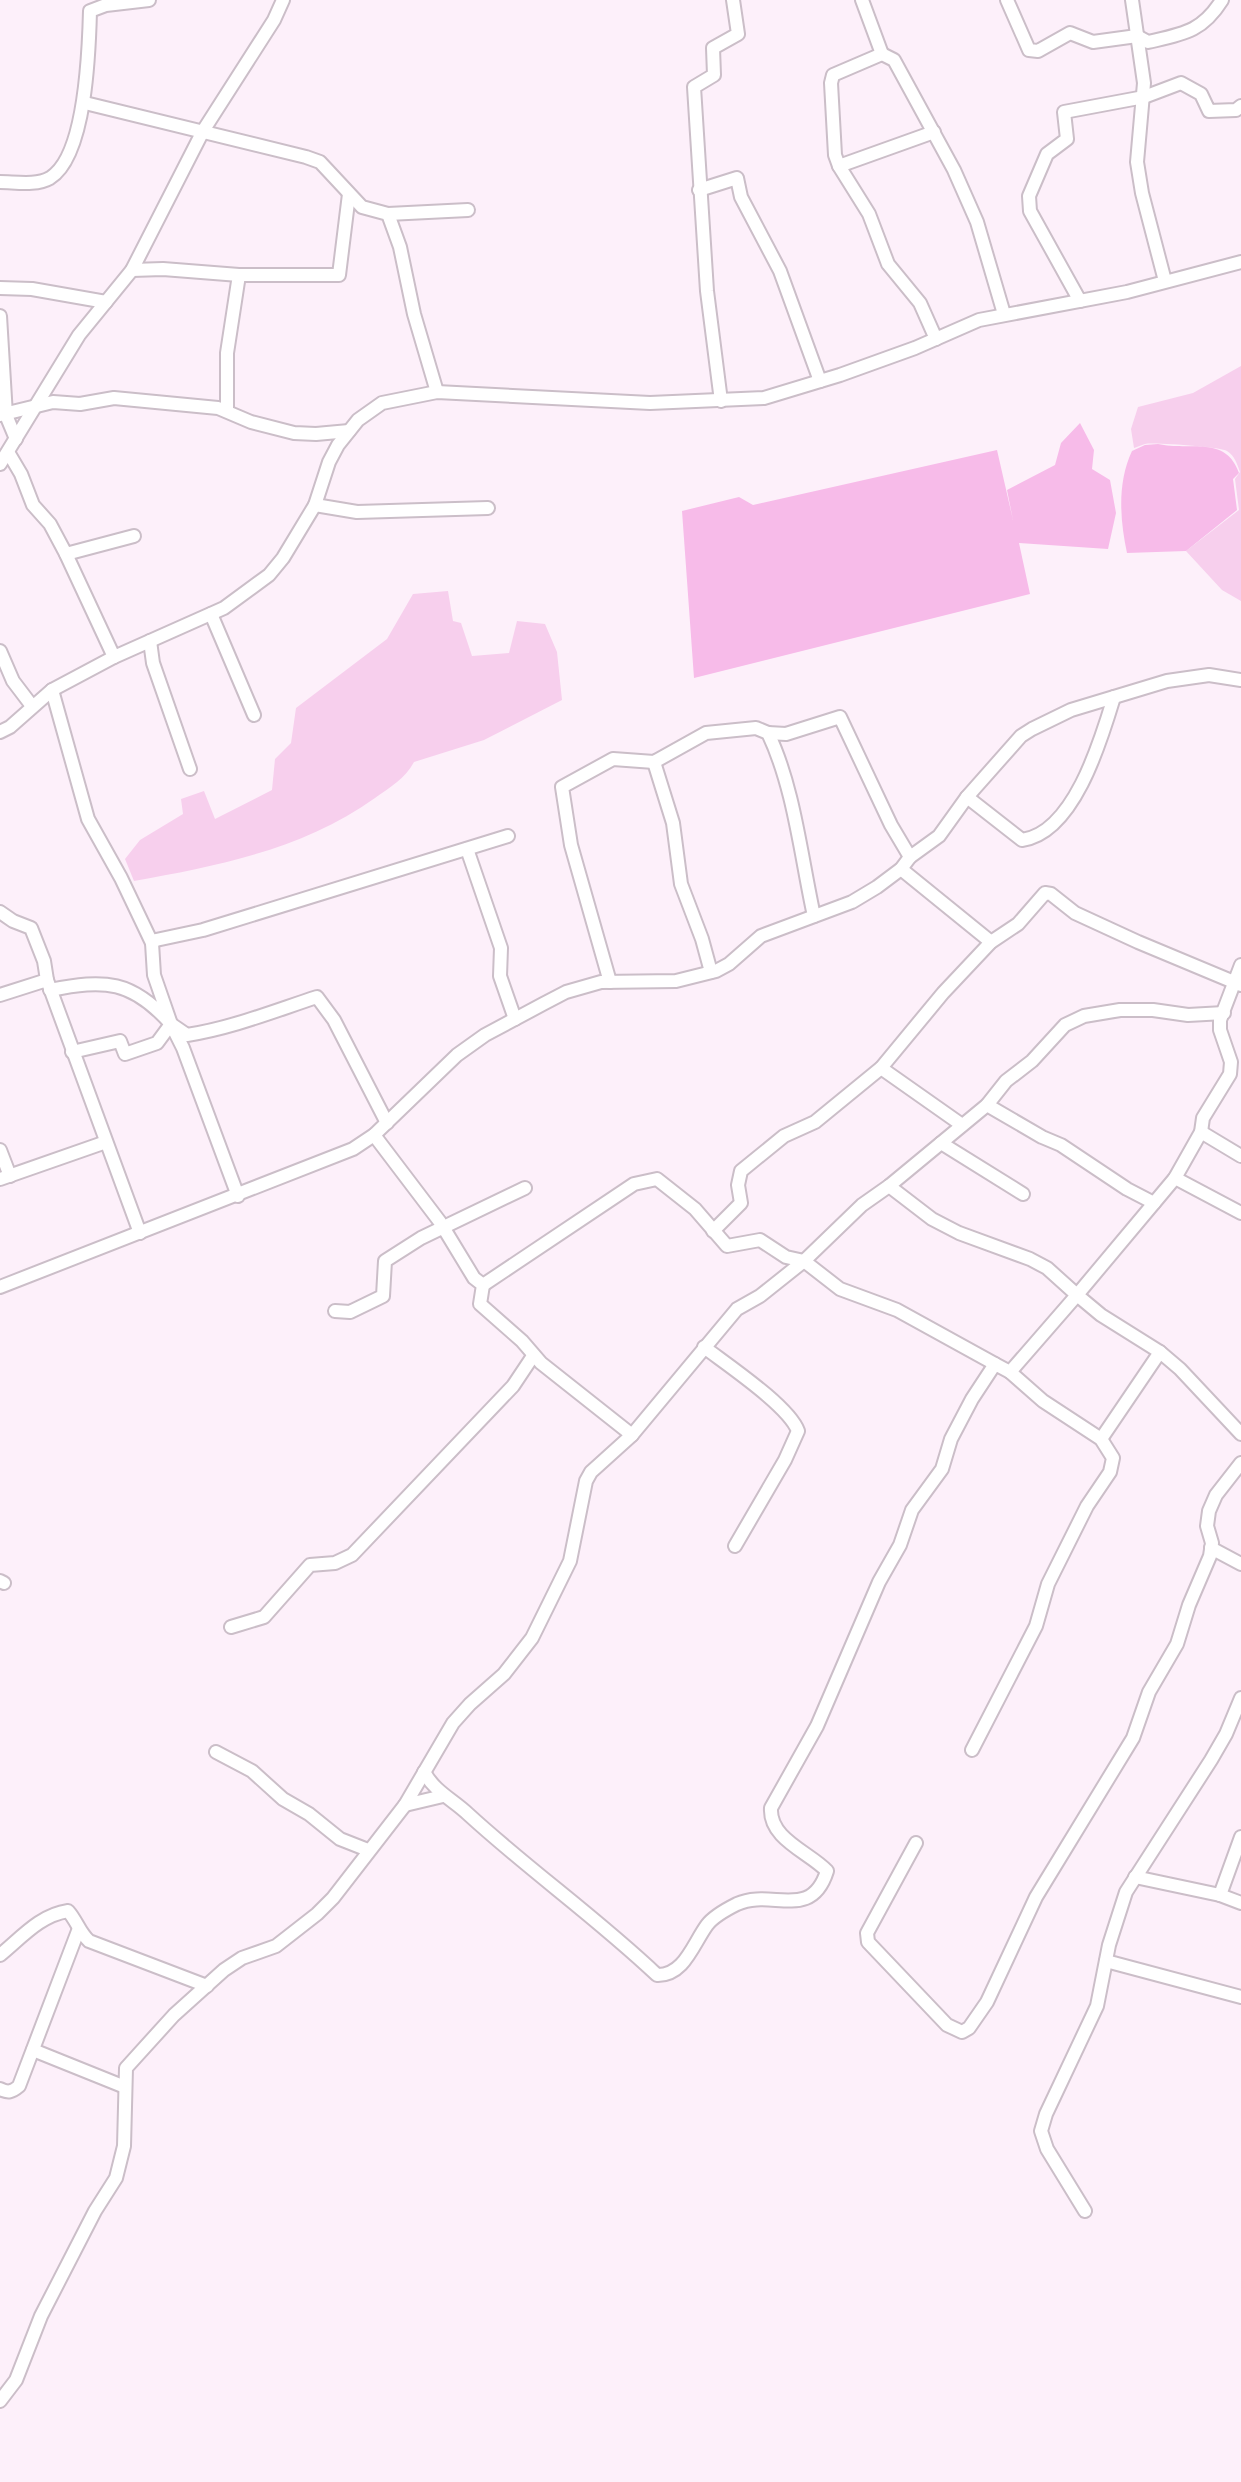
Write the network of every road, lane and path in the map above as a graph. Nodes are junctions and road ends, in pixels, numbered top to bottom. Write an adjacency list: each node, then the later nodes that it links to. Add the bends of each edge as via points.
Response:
1 (149, 0): 11 (street, via 90,11)
2 (283, 0): 13 (street)
3 (733, 0): 17 (street, via 738,34 713,48 714,75 694,87)
4 (862, 0): 9 (street)
5 (1007, 0): 8 (street, via 1029,50 1038,51 1070,33 1093,42)
6 (1132, 0): 8 (street)
7 (1222, 0): 8 (street, via 1192,32 1148,42)
8 (1137, 36): 10 (street)
9 (882, 54): 14 (street, via 894,60); 15 (street, via 833,75)
10 (1144, 97): 12 (street, via 1181,83 1201,94 1209,111); 24 (street, via 1137,162); 26 (street, via 1064,112 1067,139 1047,154 1029,196 1032,220)
11 (85, 103): 13 (street); 16 (street, via 69,149 51,178)
12 (1241, 106)
13 (203, 131): 18 (street, via 320,162); 22 (street)
14 (934, 132): 15 (street); 28 (street, via 977,222)
15 (839, 166): 30 (street, via 869,214 888,264 920,303)
16 (0, 182)
17 (699, 190): 31 (street, via 737,178 741,197 780,271); 33 (street)
18 (349, 194): 20 (street, via 362,207); 23 (street, via 339,275)
19 (468, 210): 20 (street)
20 (388, 214): 32 (street)
21 (1241, 262): 24 (street)
22 (132, 270): 23 (street); 27 (street)
23 (239, 275): 35 (street, via 227,353)
24 (1165, 281): 26 (street)
25 (0, 288): 27 (street)
26 (1080, 301): 28 (street)
27 (106, 302): 34 (street)
28 (1004, 314): 30 (street)
29 (0, 316): 36 (street)
30 (936, 339): 31 (street)
31 (820, 381): 33 (street, via 764,398)
32 (437, 392): 33 (street, via 650,403); 37 (street, via 382,403)
33 (721, 401)
34 (34, 408): 35 (street, via 114,398); 36 (street); 39 (street)
35 (227, 411): 38 (street, via 251,422)
36 (3, 415): 39 (street)
37 (349, 431): 38 (street); 41 (street)
38 (316, 434): 41 (street)
39 (16, 439): 40 (street)
40 (8, 452): 42 (street); 46 (street, via 33,505)
41 (329, 462): 43 (street)
42 (0, 464)
43 (315, 505): 44 (street, via 357,512); 47 (street, via 269,575)
44 (488, 508)
45 (134, 536): 46 (street)
46 (66, 554): 50 (street)
47 (211, 614): 48 (street); 55 (street)
48 (150, 641): 50 (street); 59 (street)
49 (0, 651): 54 (street)
50 (114, 657): 52 (street)
51 (1241, 680): 53 (street, via 1209,675)
52 (52, 690): 54 (street); 68 (street, via 88,819)
53 (1114, 697): 60 (street, via 1071,710 1021,736); 60 (street, via 1095,760 1038,837 1022,840)
54 (32, 706): 56 (street)
55 (254, 715)
56 (0, 732)
57 (768, 733): 58 (street, via 756,728 706,733); 63 (street, via 786,734 840,717); 66 (street, via 792,805)
58 (654, 762): 70 (street, via 673,823 681,884); 71 (street, via 613,759 562,787 571,845)
59 (190, 769)
60 (967, 797): 63 (street, via 939,836)
61 (508, 836): 62 (street)
62 (467, 849): 68 (street); 76 (street, via 501,948 500,976)
63 (910, 857): 64 (street)
64 (901, 869): 66 (street, via 852,902); 67 (street)
65 (0, 912): 73 (street, via 31,928)
66 (814, 916): 70 (street, via 761,936 729,964)
67 (991, 942): 72 (street, via 1018,924 1045,893 1075,913); 79 (street)
68 (152, 943): 77 (street, via 154,975)
69 (1241, 965): 72 (street)
70 (711, 972): 71 (street, via 676,981)
71 (610, 982): 76 (street, via 566,992)
72 (1238, 983): 75 (street)
73 (48, 985): 74 (street); 77 (street, via 108,984 144,997); 78 (street)
74 (0, 995)
75 (1224, 1013): 80 (street, via 1133,1009 1084,1016 1065,1025); 83 (street, via 1220,1030 1230,1074 1203,1118)
76 (515, 1019): 81 (street, via 457,1055)
77 (171, 1024): 78 (street, via 157,1043 125,1054 120,1041); 81 (street, via 187,1035 199,1033 317,997); 94 (street)
78 (72, 1052): 85 (street)
79 (881, 1068): 82 (street); 98 (street, via 815,1122 784,1136 741,1171 741,1203)
80 (987, 1105): 82 (street); 95 (street)
81 (387, 1123): 84 (street)
82 (962, 1125): 86 (street)
83 (1201, 1132): 88 (street); 90 (street)
84 (374, 1135): 94 (street, via 353,1149); 97 (street)
85 (106, 1142): 89 (street); 99 (street)
86 (941, 1143): 91 (street); 93 (street)
87 (0, 1150): 89 (street)
88 (1241, 1156)
89 (5, 1178)
90 (1175, 1178): 95 (street); 96 (street)
91 (889, 1186): 100 (street); 103 (street, via 932,1219 1047,1268)
92 (525, 1188): 97 (street)
93 (1023, 1194)
94 (238, 1196): 99 (street)
95 (1154, 1203): 103 (street)
96 (1241, 1213)
97 (444, 1229): 101 (street); 104 (street, via 385,1261 383,1296 350,1312)
98 (713, 1231): 100 (street, via 727,1246 760,1240 786,1257); 101 (street, via 657,1179 634,1184)
99 (140, 1233): 102 (street)
100 (804, 1261): 105 (street, via 737,1309); 108 (street, via 840,1289 897,1310)
101 (483, 1285): 107 (street, via 480,1304)
102 (0, 1287)
103 (1077, 1295): 106 (street); 109 (street)
104 (335, 1311)
105 (704, 1347): 111 (street); 114 (street, via 782,1411 798,1431)
106 (1160, 1352): 110 (street); 112 (street)
107 (533, 1356): 111 (street); 117 (street, via 513,1386 352,1555 310,1565 264,1617)
108 (995, 1364): 109 (street); 122 (street, via 958,1426 942,1469 912,1510 817,1726 771,1808 773,1822 791,1844 827,1871 818,1890 803,1900 755,1899 736,1905 709,1922 682,1964 657,1975)
109 (1010, 1372): 112 (street)
110 (1241, 1434)
111 (632, 1435): 121 (street, via 586,1481 570,1561 532,1638 453,1723)
112 (1101, 1439): 119 (street, via 1113,1458 1110,1472 1048,1584 1036,1626)
113 (1241, 1463): 115 (street, via 1209,1511)
114 (735, 1546)
115 (1211, 1548): 116 (street); 125 (street, via 1177,1644 1149,1692 1133,1738 1036,1897 987,2002 962,2032 947,2025 868,1942 867,1933)
116 (1241, 1564)
117 (231, 1627)
118 (1241, 1698): 127 (street, via 1211,1760)
119 (972, 1750)
120 (216, 1752): 126 (street, via 252,1771 340,1839)
121 (424, 1772): 122 (street); 123 (street)
122 (443, 1796): 123 (street)
123 (405, 1805): 126 (street)
124 (1241, 1837): 128 (street)
125 (916, 1843)
126 (368, 1850): 133 (street, via 317,1914 276,1946 242,1958)
127 (1135, 1877): 128 (street); 132 (street)
128 (1220, 1895): 129 (street)
129 (1241, 1903)
130 (78, 1931): 131 (street, via 68,1911 55,1913); 133 (street, via 89,1941); 135 (street)
131 (0, 1955)
132 (1106, 1961): 134 (street); 138 (street, via 1097,2006 1041,2131 1055,2167)
133 (207, 1986): 136 (street, via 126,2068)
134 (1241, 1997)
135 (33, 2050): 136 (street); 137 (street, via 19,2086 14,2091)
136 (125, 2087): 139 (street, via 124,2146 116,2178 41,2316 16,2380)
137 (0, 2089)
138 (1085, 2211)
139 (0, 2401)

